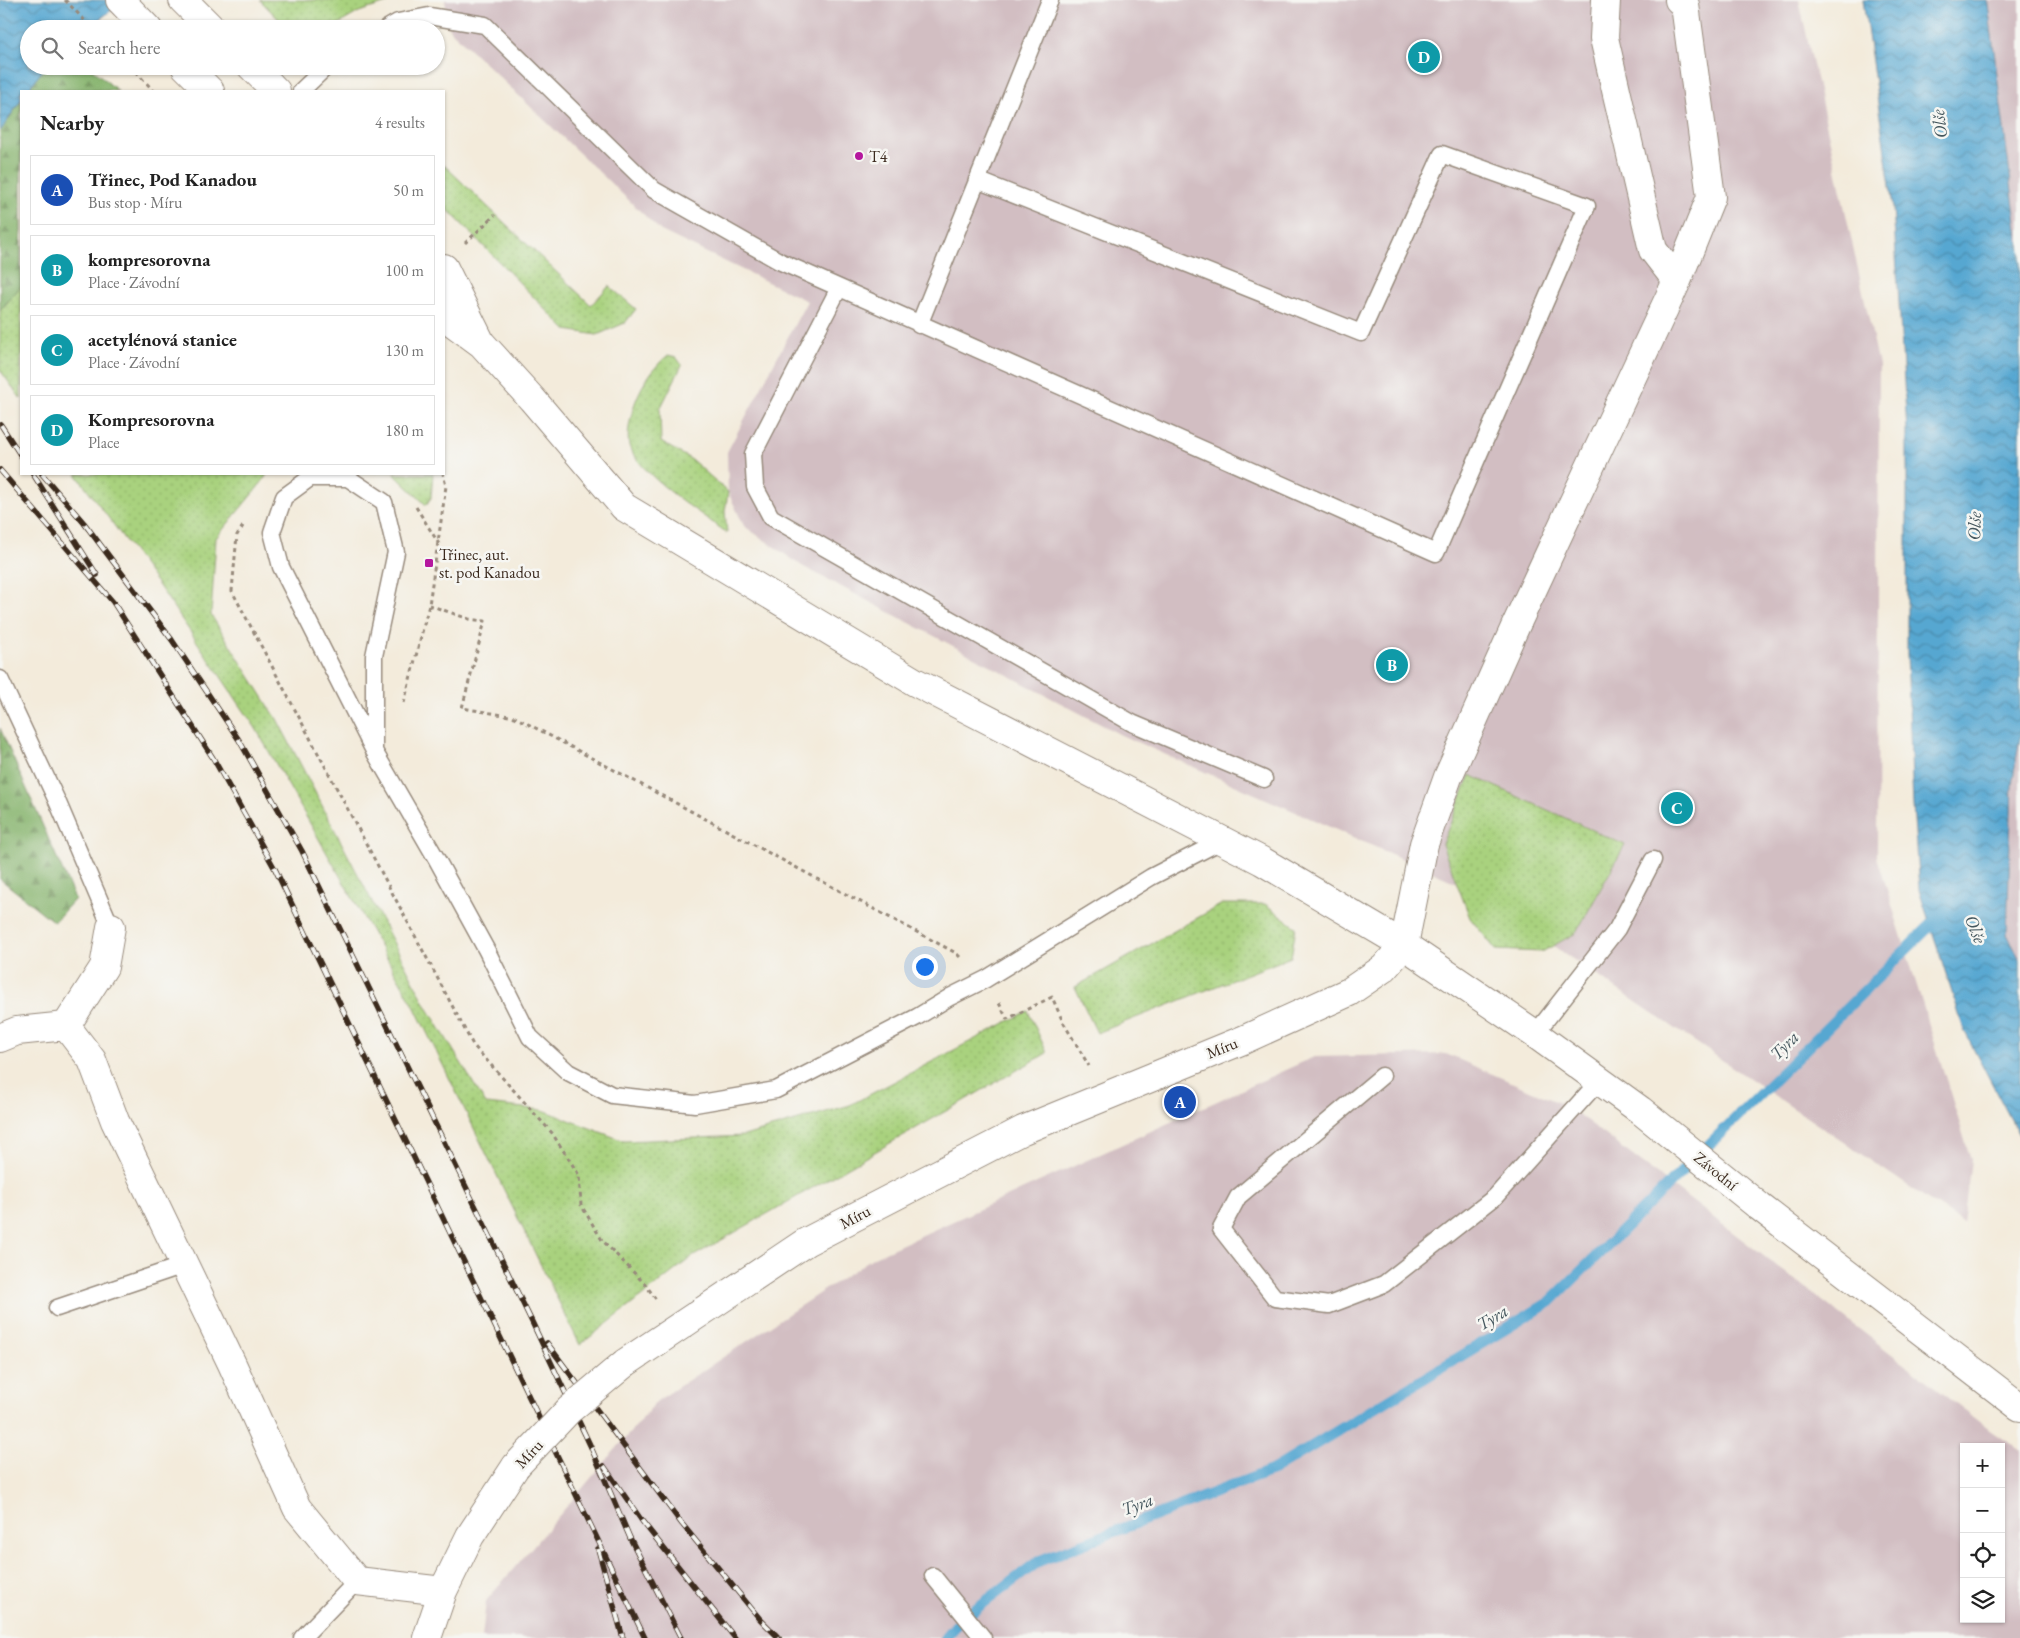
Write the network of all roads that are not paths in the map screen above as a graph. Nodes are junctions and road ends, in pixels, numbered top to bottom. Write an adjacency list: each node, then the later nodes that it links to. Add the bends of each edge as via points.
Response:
1 (120, 0): 7 (street)
2 (183, 0): 8 (street)
3 (1050, 0): 16 (lane)
4 (1606, 0): 18 (street, via 1604,38 1653,250)
5 (1679, 0): 18 (street, via 1684,5 1711,197)
6 (428, 8): 9 (lane); 19 (lane, via 485,25 654,190 779,261)
7 (139, 20)
8 (203, 20)
9 (402, 20)
10 (195, 75): 14 (street)
11 (259, 75): 13 (street)
12 (318, 75): 15 (lane)
13 (273, 88)
14 (209, 90)
15 (302, 90)
16 (977, 180): 21 (lane); 21 (lane, via 1361,333 1442,154 1587,206 1436,552)
17 (451, 258): 22 (street)
18 (1678, 282): 29 (street, via 1448,777 1424,844)
19 (838, 288): 21 (lane); 25 (lane, via 753,454 755,487 771,517 1132,723)
20 (445, 317): 22 (street)
21 (919, 325)
22 (482, 344): 26 (street, Závodní, via 624,507 915,682)
23 (0, 679): 28 (lane)
24 (374, 751): 24 (lane, via 374,656 396,552 384,502 348,478 310,478 284,496 272,532 281,566); 26 (lane, via 450,883 530,1037 568,1072 612,1095 695,1104 776,1090 986,979 1152,877)
25 (1264, 779)
26 (1221, 841): 29 (street, Závodní, via 1262,860)
27 (1653, 860): 31 (lane, via 1617,929)
28 (111, 927): 30 (street, via 104,967)
29 (1404, 944): 31 (street, Závodní); 40 (street, Míru, bridge, via 1384,968 1349,992 1243,1040 1023,1130 806,1242 625,1363 569,1410 516,1466 470,1536)
30 (66, 1026): 32 (street, via 17,1031); 35 (street, via 92,1060 115,1121)
31 (1535, 1034): 34 (street, Závodní)
32 (0, 1038)
33 (1382, 1076): 34 (lane, via 1238,1197 1221,1229 1274,1298 1329,1305 1384,1284 1495,1196)
34 (1600, 1081): 37 (street, Závodní)
35 (184, 1265): 36 (lane); 39 (street, via 297,1508)
36 (57, 1308)
37 (2020, 1407)
38 (933, 1576): 43 (lane)
39 (357, 1582): 40 (street); 41 (lane)
40 (442, 1591): 42 (street, Míru)
41 (302, 1638)
42 (427, 1638)
43 (983, 1638)

